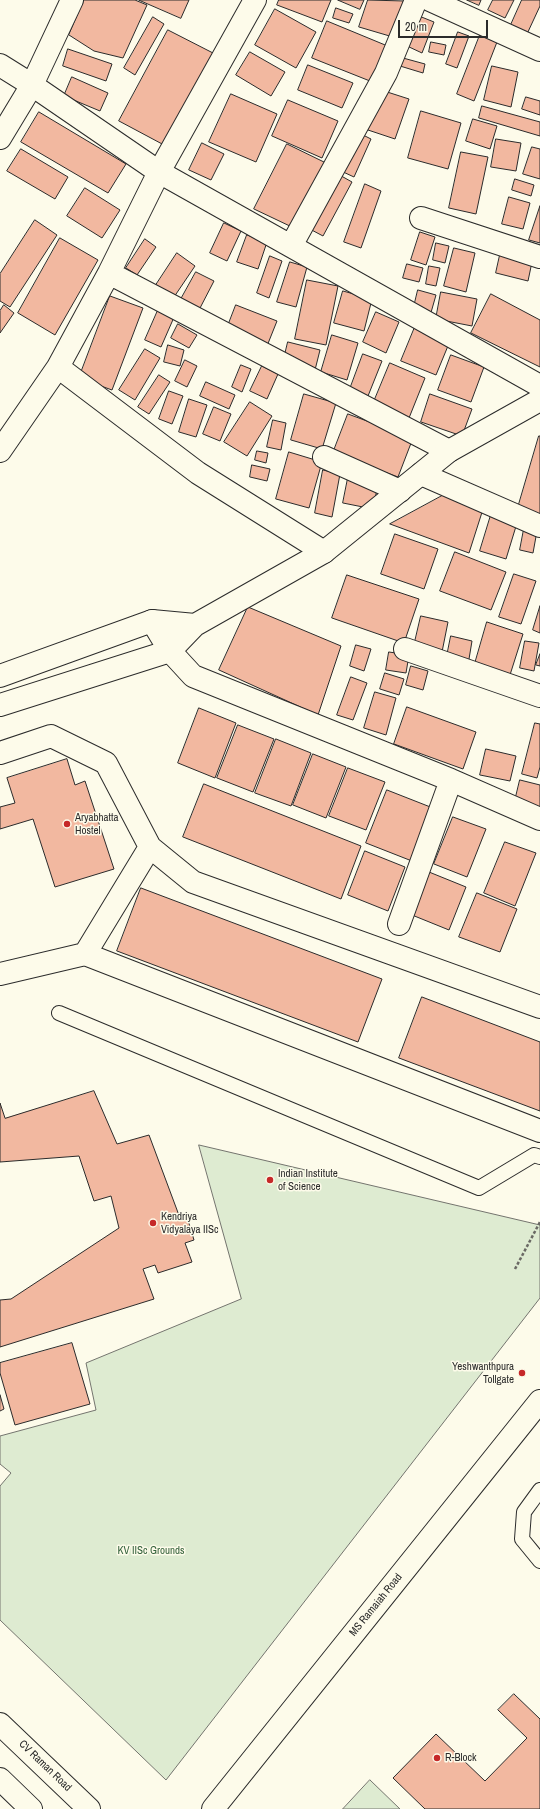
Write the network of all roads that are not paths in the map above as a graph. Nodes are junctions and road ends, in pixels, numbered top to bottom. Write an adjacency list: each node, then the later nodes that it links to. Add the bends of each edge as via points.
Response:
1 (72, 0): 7 (main road)
2 (255, 0): 9 (main road)
3 (416, 0): 11 (main road, via 386,73)
4 (430, 0): 5 (main road)
5 (540, 50)
6 (0, 65): 7 (main road)
7 (32, 85): 8 (main road); 9 (main road)
8 (0, 138)
9 (159, 172): 11 (main road); 13 (main road)
10 (421, 218): 12 (main road)
11 (291, 246): 15 (main road)
12 (540, 257)
13 (109, 273): 14 (main road); 18 (main road)
14 (58, 367): 17 (main road); 23 (main road, via 198,473)
15 (540, 386)
16 (540, 400): 18 (main road)
17 (0, 451)
18 (449, 451): 20 (main road)
19 (324, 457): 21 (main road)
20 (420, 474): 21 (main road); 22 (main road)
21 (400, 491): 23 (main road)
22 (540, 526)
23 (324, 552): 25 (main road)
24 (152, 621): 25 (main road); 27 (main road); 28 (main road)
25 (195, 625): 27 (main road)
26 (405, 649): 29 (main road)
27 (170, 651): 30 (main road); 32 (main road, via 193,676)
28 (0, 676)
29 (540, 696)
30 (0, 705)
31 (0, 753): 34 (main road, via 52,736 106,763)
32 (451, 780): 33 (main road); 35 (main road)
33 (540, 819)
34 (150, 847): 36 (main road); 38 (main road, via 193,882)
35 (399, 924)
36 (85, 954): 37 (main road); 40 (main road)
37 (0, 974)
38 (540, 1007)
39 (59, 1013): 41 (lane, via 479,1188 534,1155)
40 (540, 1131)
41 (540, 1157)
42 (540, 1401): 49 (main road, MS Ramaiah Road)
43 (540, 1490): 44 (lane, via 524,1512 522,1539)
44 (540, 1562)
45 (0, 1724): 48 (main road, CV Raman Road)
46 (0, 1779): 47 (main road)
47 (30, 1809)
48 (89, 1809)
49 (213, 1809)

